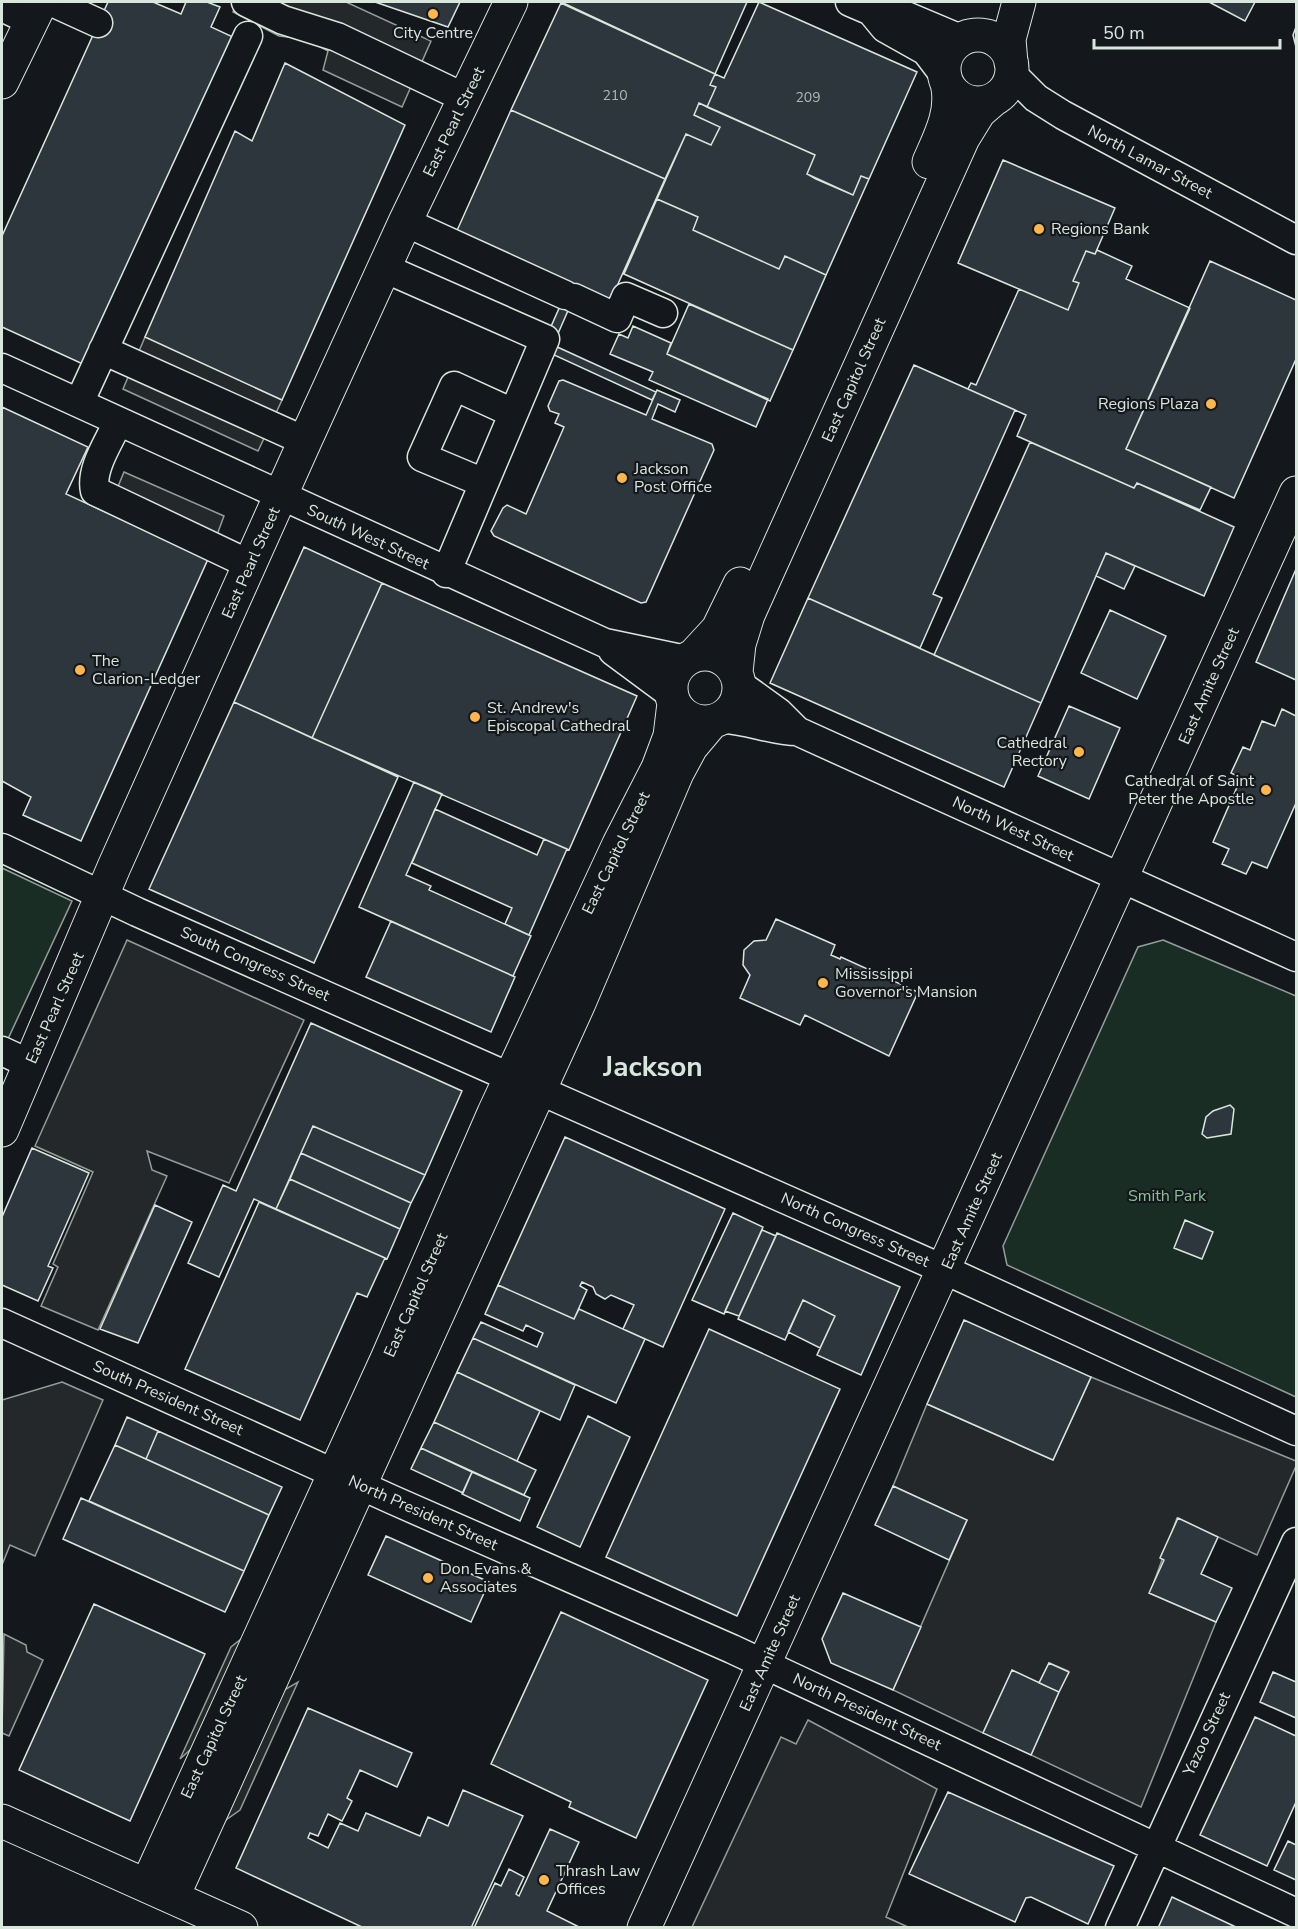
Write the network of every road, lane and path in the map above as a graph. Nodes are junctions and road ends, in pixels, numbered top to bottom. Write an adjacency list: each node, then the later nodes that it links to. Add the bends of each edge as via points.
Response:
1 (246, 2): 14 (street, via 283,20 337,36)
2 (511, 2): 14 (main road, East Pearl Street)
3 (996, 2): 10 (main road)
4 (1019, 2): 11 (main road, via 1009,39)
5 (860, 6): 10 (street, via 892,10); 12 (street, via 885,28 926,51)
6 (2, 7): 7 (street)
7 (41, 8): 8 (street); 13 (main road)
8 (98, 23)
9 (248, 36): 19 (street)
10 (966, 38): 11 (main road, via 981,35 1001,44); 12 (main road, via 950,50 945,60)
11 (1006, 78): 12 (main road, via 974,103 954,93); 16 (street, North Lamar Street, via 1064,115); 32 (main road, East Capitol Street, via 963,138 769,567 745,623 737,654)
12 (946, 80): 31 (main road, East Capitol Street, via 950,93 938,144 730,606 718,629)
13 (2, 82)
14 (465, 98): 15 (main road, East Pearl Street)
15 (405, 222): 17 (main road, East Pearl Street); 18 (street, via 617,318 626,297)
16 (1296, 240)
17 (384, 268): 22 (street, via 545,339); 24 (main road, East Pearl Street)
18 (663, 313)
19 (104, 350): 21 (street); 24 (street)
20 (2, 368): 21 (street, South West Street)
21 (79, 403): 23 (street, South West Street)
22 (513, 413): 25 (street); 25 (street, via 454,386 422,457)
23 (118, 422): 27 (street, South West Street); 28 (street, via 95,473 95,491)
24 (305, 441): 27 (main road, East Pearl Street)
25 (484, 483): 29 (street)
26 (1296, 493): 37 (main road, East Amite Street)
27 (280, 496): 28 (main road, East Pearl Street); 29 (street, South West Street)
28 (251, 565): 38 (main road, East Pearl Street)
29 (446, 573): 30 (street, South West Street)
30 (605, 644): 31 (street, South West Street); 33 (street, South West Street)
31 (690, 658): 32 (main road, via 719,657); 33 (main road, via 677,669 672,680)
32 (738, 678): 34 (main road, via 736,703); 35 (street, North West Street)
33 (673, 698): 34 (main road, via 680,712 690,719); 41 (main road, East Capitol Street, via 670,736 662,760 619,844)
34 (717, 720): 35 (street, via 744,720); 41 (main road, East Capitol Street, via 692,747 677,773)
35 (797, 731): 37 (street, North West Street)
36 (2, 848): 38 (street, South Congress Street)
37 (1122, 878): 39 (street, North West Street); 43 (main road, East Amite Street)
38 (103, 896): 40 (main road, East Pearl Street); 41 (street, South Congress Street)
39 (1296, 957)
40 (16, 1058): 42 (main road, East Pearl Street)
41 (525, 1084): 43 (street, North Congress Street); 46 (main road, East Capitol Street)
42 (2, 1130)
43 (945, 1270): 45 (street, North Congress Street); 48 (main road, East Amite Street)
44 (2, 1323): 46 (street, South President Street)
45 (1296, 1431)
46 (347, 1479): 48 (street, North President Street); 51 (main road, East Capitol Street)
47 (1296, 1542): 50 (street, Yazoo Street)
48 (765, 1664): 50 (street, North President Street); 54 (main road, East Amite Street)
49 (2, 1821): 51 (main road)
50 (1155, 1848): 52 (street, North President Street); 55 (street, Yazoo Street)
51 (160, 1891): 53 (main road)
52 (1296, 1913)
53 (241, 1928)
54 (644, 1928)
55 (1120, 1928)

